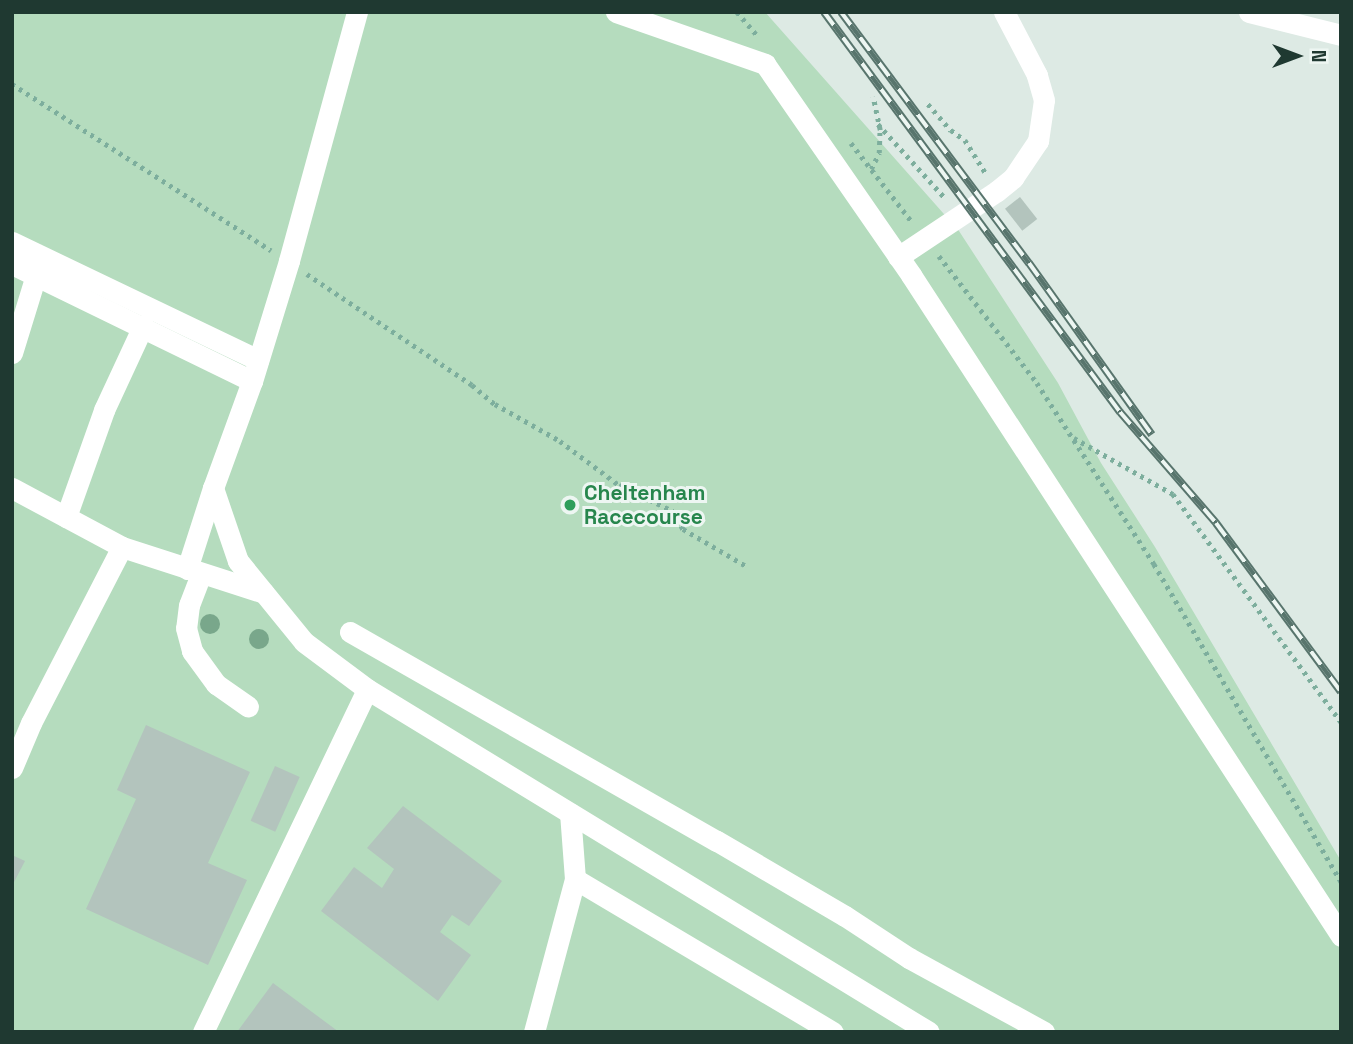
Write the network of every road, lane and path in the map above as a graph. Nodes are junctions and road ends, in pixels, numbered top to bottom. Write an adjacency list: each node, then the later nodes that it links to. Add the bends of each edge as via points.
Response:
1 (357, 12): 15 (lane)
2 (616, 12): 14 (lane, via 765,64)
3 (1004, 12): 11 (lane, via 1037,75 1044,100 1033,150)
4 (1249, 12): 5 (lane)
5 (1341, 35)
6 (12, 84): 15 (path)
7 (873, 97): 9 (path)
8 (928, 104): 11 (path, via 965,140)
9 (878, 124): 10 (path, via 879,153); 12 (path, via 950,203 936,215)
10 (871, 169)
11 (998, 191): 12 (lane)
12 (945, 229): 14 (lane)
13 (12, 242): 20 (lane)
14 (898, 257): 37 (lane)
15 (289, 261): 20 (lane); 25 (path, via 495,404 561,441 619,485 673,511 683,528)
16 (12, 264): 17 (lane)
17 (36, 275): 18 (lane); 19 (lane)
18 (143, 326): 20 (lane); 23 (lane, via 104,410)
19 (12, 353)
20 (255, 371): 22 (lane)
21 (12, 488): 23 (lane)
22 (213, 488): 26 (lane); 27 (lane, via 238,561)
23 (66, 517): 24 (lane)
24 (122, 547): 26 (lane); 31 (lane)
25 (746, 566)
26 (194, 571): 27 (lane); 30 (lane, via 186,628 192,651 216,684)
27 (264, 593): 29 (lane, via 304,642)
28 (350, 632): 42 (lane)
29 (367, 689): 34 (lane); 38 (lane)
30 (248, 706)
31 (22, 718): 33 (lane)
32 (1341, 722): 36 (path, via 1174,494 1073,438 1154,564)
33 (12, 768)
34 (570, 813): 35 (lane); 41 (lane)
35 (575, 879): 39 (lane); 40 (lane)
36 (1341, 882)
37 (1341, 936)
38 (203, 1032)
39 (534, 1032)
40 (833, 1032)
41 (929, 1032)
42 (1044, 1032)

